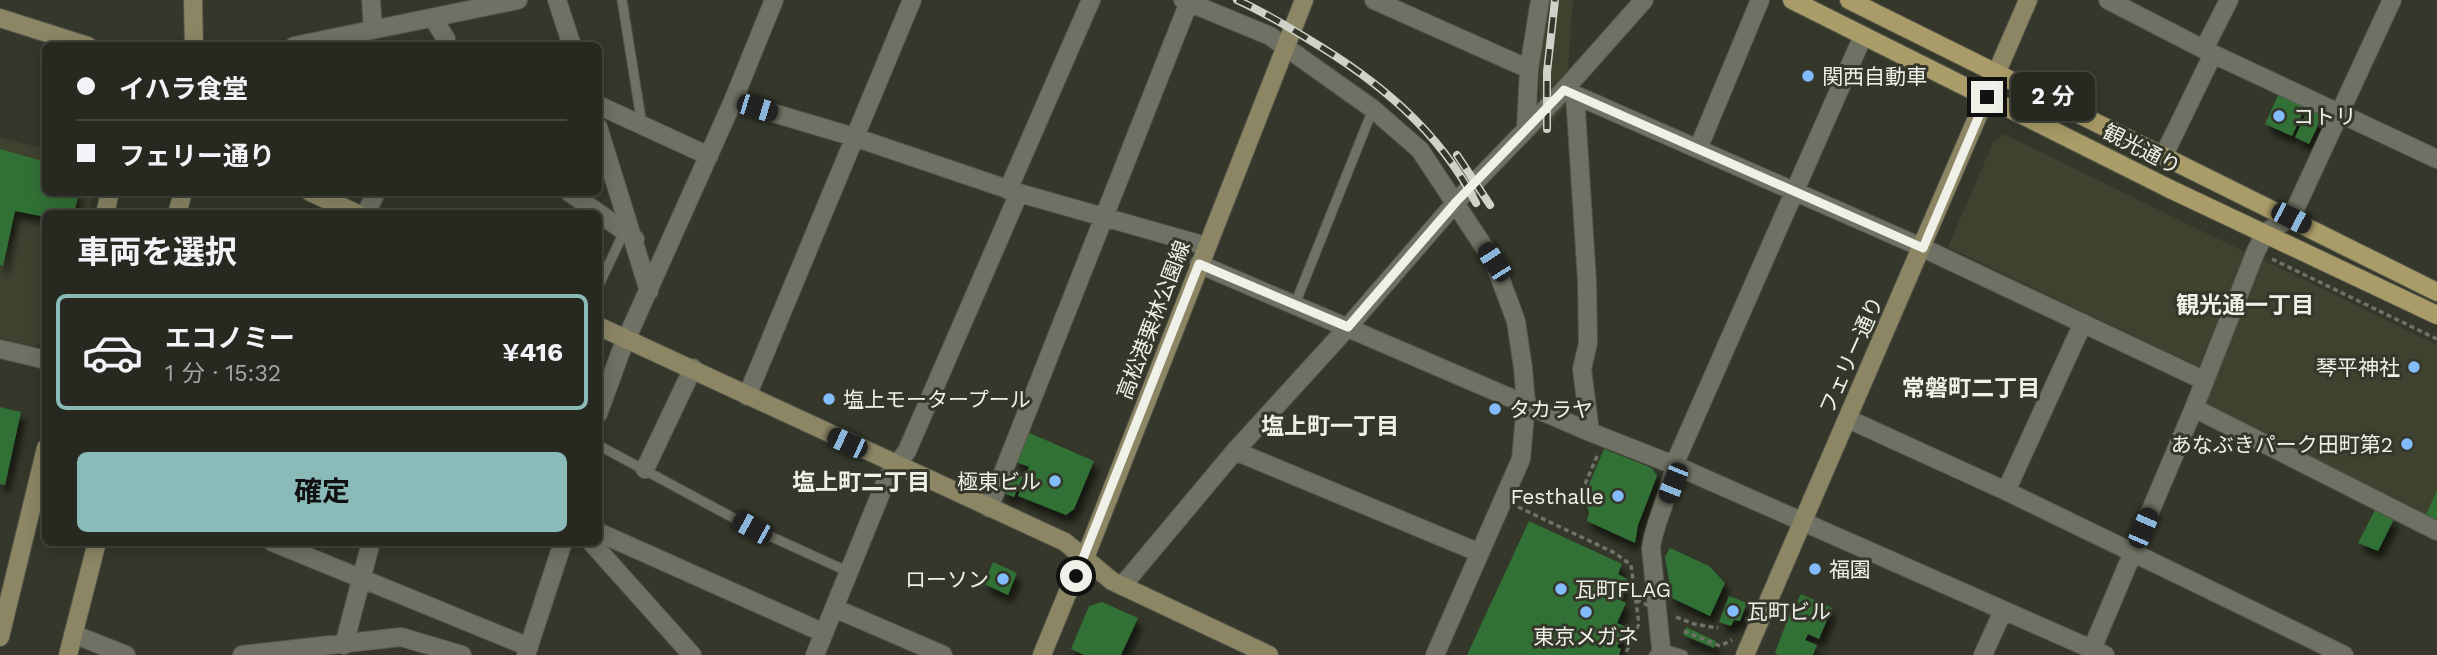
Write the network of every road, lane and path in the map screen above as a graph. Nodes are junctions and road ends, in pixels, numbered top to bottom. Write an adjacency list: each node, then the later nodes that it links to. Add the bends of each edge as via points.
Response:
1 (193, 0): 26 (street)
2 (371, 0): 23 (street)
3 (518, 0): 22 (street)
4 (557, 0): 29 (street)
5 (622, 0): 40 (lane)
6 (774, 0): 36 (street)
7 (912, 0): 42 (street)
8 (1091, 0): 48 (street)
9 (1304, 0): 30 (street, 高松港栗林公園線)
10 (1374, 0): 32 (street)
11 (1540, 0): 32 (street)
12 (1644, 0): 34 (street)
13 (1760, 0): 44 (street)
14 (1792, 0): 24 (main road, 観光通り)
15 (1849, 0): 33 (main road, 観光通り)
16 (2028, 0): 33 (street, フェリー通り)
17 (2108, 0): 31 (street)
18 (2229, 0): 31 (street)
19 (2392, 0): 39 (street)
20 (1186, 1): 30 (street); 57 (street)
21 (0, 18): 25 (street)
22 (433, 18): 23 (street); 28 (street)
23 (373, 29): 27 (street)
24 (1863, 36): 35 (main road, 観光通り); 49 (street)
25 (75, 42)
26 (194, 42)
27 (313, 42)
28 (449, 42)
29 (571, 42)
30 (1286, 47): 38 (street); 60 (street, 高松港栗林公園線)
31 (2209, 52): 39 (street); 45 (street)
32 (1529, 69): 41 (street)
33 (1998, 72): 35 (street, フェリー通り); 45 (main road, 観光通り)
34 (1570, 92): 41 (street); 44 (street); 81 (street, via 1587,281 1588,343 1582,369)
35 (1987, 97): 58 (main road, 観光通り, via 2170,190); 61 (street, フェリー通り)
36 (733, 101): 42 (street); 46 (street)
37 (602, 107): 40 (street)
38 (1373, 109): 52 (street, via 1420,150); 66 (lane)
39 (2339, 113): 47 (street); 56 (street)
40 (642, 126): 46 (street)
41 (1526, 129): 52 (street)
42 (854, 137): 48 (street); 76 (street)
43 (602, 141): 59 (street)
44 (1698, 149): 49 (street)
45 (2164, 155): 56 (main road, 観光通り)
46 (709, 156): 64 (street)
47 (2437, 159)
48 (1014, 192): 57 (street); 86 (street, via 907,452)
49 (1794, 192): 61 (street); 85 (street)
50 (315, 196): 53 (street)
51 (574, 196): 54 (street)
52 (1456, 202): 69 (street); 78 (street, via 1494,262 1516,321)
53 (329, 207)
54 (594, 210)
55 (602, 216): 59 (street)
56 (2291, 218): 58 (street); 65 (main road, 観光通り)
57 (1105, 219): 60 (street); 92 (street)
58 (2266, 232): 67 (main road, 観光通り); 75 (street)
59 (629, 236): 63 (lane); 64 (street)
60 (1206, 246): 62 (street, 高松港栗林公園線)
61 (1923, 248): 68 (street); 80 (street, フェリー通り)
62 (1199, 264): 66 (street); 103 (street, 高松港栗林公園線)
63 (602, 280)
64 (649, 291): 71 (street)
65 (2437, 292)
66 (1294, 304): 69 (street)
67 (2437, 315)
68 (2083, 323): 75 (street); 90 (street)
69 (1348, 327): 78 (street); 83 (street)
70 (602, 328): 71 (street)
71 (626, 339): 74 (street); 77 (street)
72 (0, 349): 73 (street)
73 (42, 359)
74 (692, 368): 76 (street); 88 (street)
75 (2205, 381): 79 (street)
76 (747, 396): 86 (street)
77 (602, 403)
78 (1526, 404): 81 (street); 102 (street, via 1521,459)
79 (2194, 408): 94 (street); 101 (street)
80 (1848, 419): 90 (street); 93 (street, フェリー通り)
81 (1590, 432): 85 (street)
82 (602, 447): 88 (lane)
83 (1235, 451): 102 (street); 106 (street)
84 (1599, 451): 89 (path)
85 (1674, 465): 93 (street); 121 (street, via 1673,483 1651,548)
86 (897, 466): 92 (street); 104 (street, via 887,478)
87 (42, 467): 116 (street)
88 (645, 469): 104 (lane, via 752,528)
89 (1586, 484)
90 (2006, 491): 101 (street)
91 (1518, 507): 107 (path, bridge, via 1631,565)
92 (989, 508): 103 (street, via 1065,542)
93 (1804, 523): 110 (street); 135 (street, フェリー通り)
94 (2437, 531)
95 (602, 534): 114 (street)
96 (96, 546): 115 (street)
97 (282, 546): 105 (street)
98 (370, 546): 105 (street)
99 (562, 546): 120 (street)
100 (596, 546): 127 (street)
101 (2132, 552): 122 (street); 137 (street)
102 (1480, 553): 132 (street)
103 (1086, 558): 106 (street); 130 (street, 高松港栗林公園線)
104 (849, 572): 108 (street)
105 (360, 579): 118 (street); 120 (street)
106 (1122, 586): 131 (street)
107 (1636, 600): 109 (path, bridge); 133 (path, bridge, via 1639,624)
108 (834, 608): 114 (street); 129 (street)
109 (1657, 609)
110 (2003, 611): 122 (street); 136 (street)
111 (1694, 624): 112 (path)
112 (1718, 628)
113 (1684, 631): 117 (path, via 1720,646)
114 (824, 633): 128 (street)
115 (73, 634): 123 (street); 124 (street)
116 (0, 637)
117 (1732, 640)
118 (344, 645): 119 (street); 125 (street)
119 (382, 647): 126 (street, via 401,637)
120 (527, 651)
121 (1658, 652): 134 (lane)
122 (2099, 652)
123 (68, 655)
124 (126, 655)
125 (242, 655)
126 (461, 655)
127 (692, 655)
128 (815, 655)
129 (943, 655)
130 (1042, 655)
131 (1269, 655)
132 (1435, 655)
133 (1625, 655)
134 (1683, 655)
135 (1745, 655)
136 (1983, 655)
137 (2344, 655)

